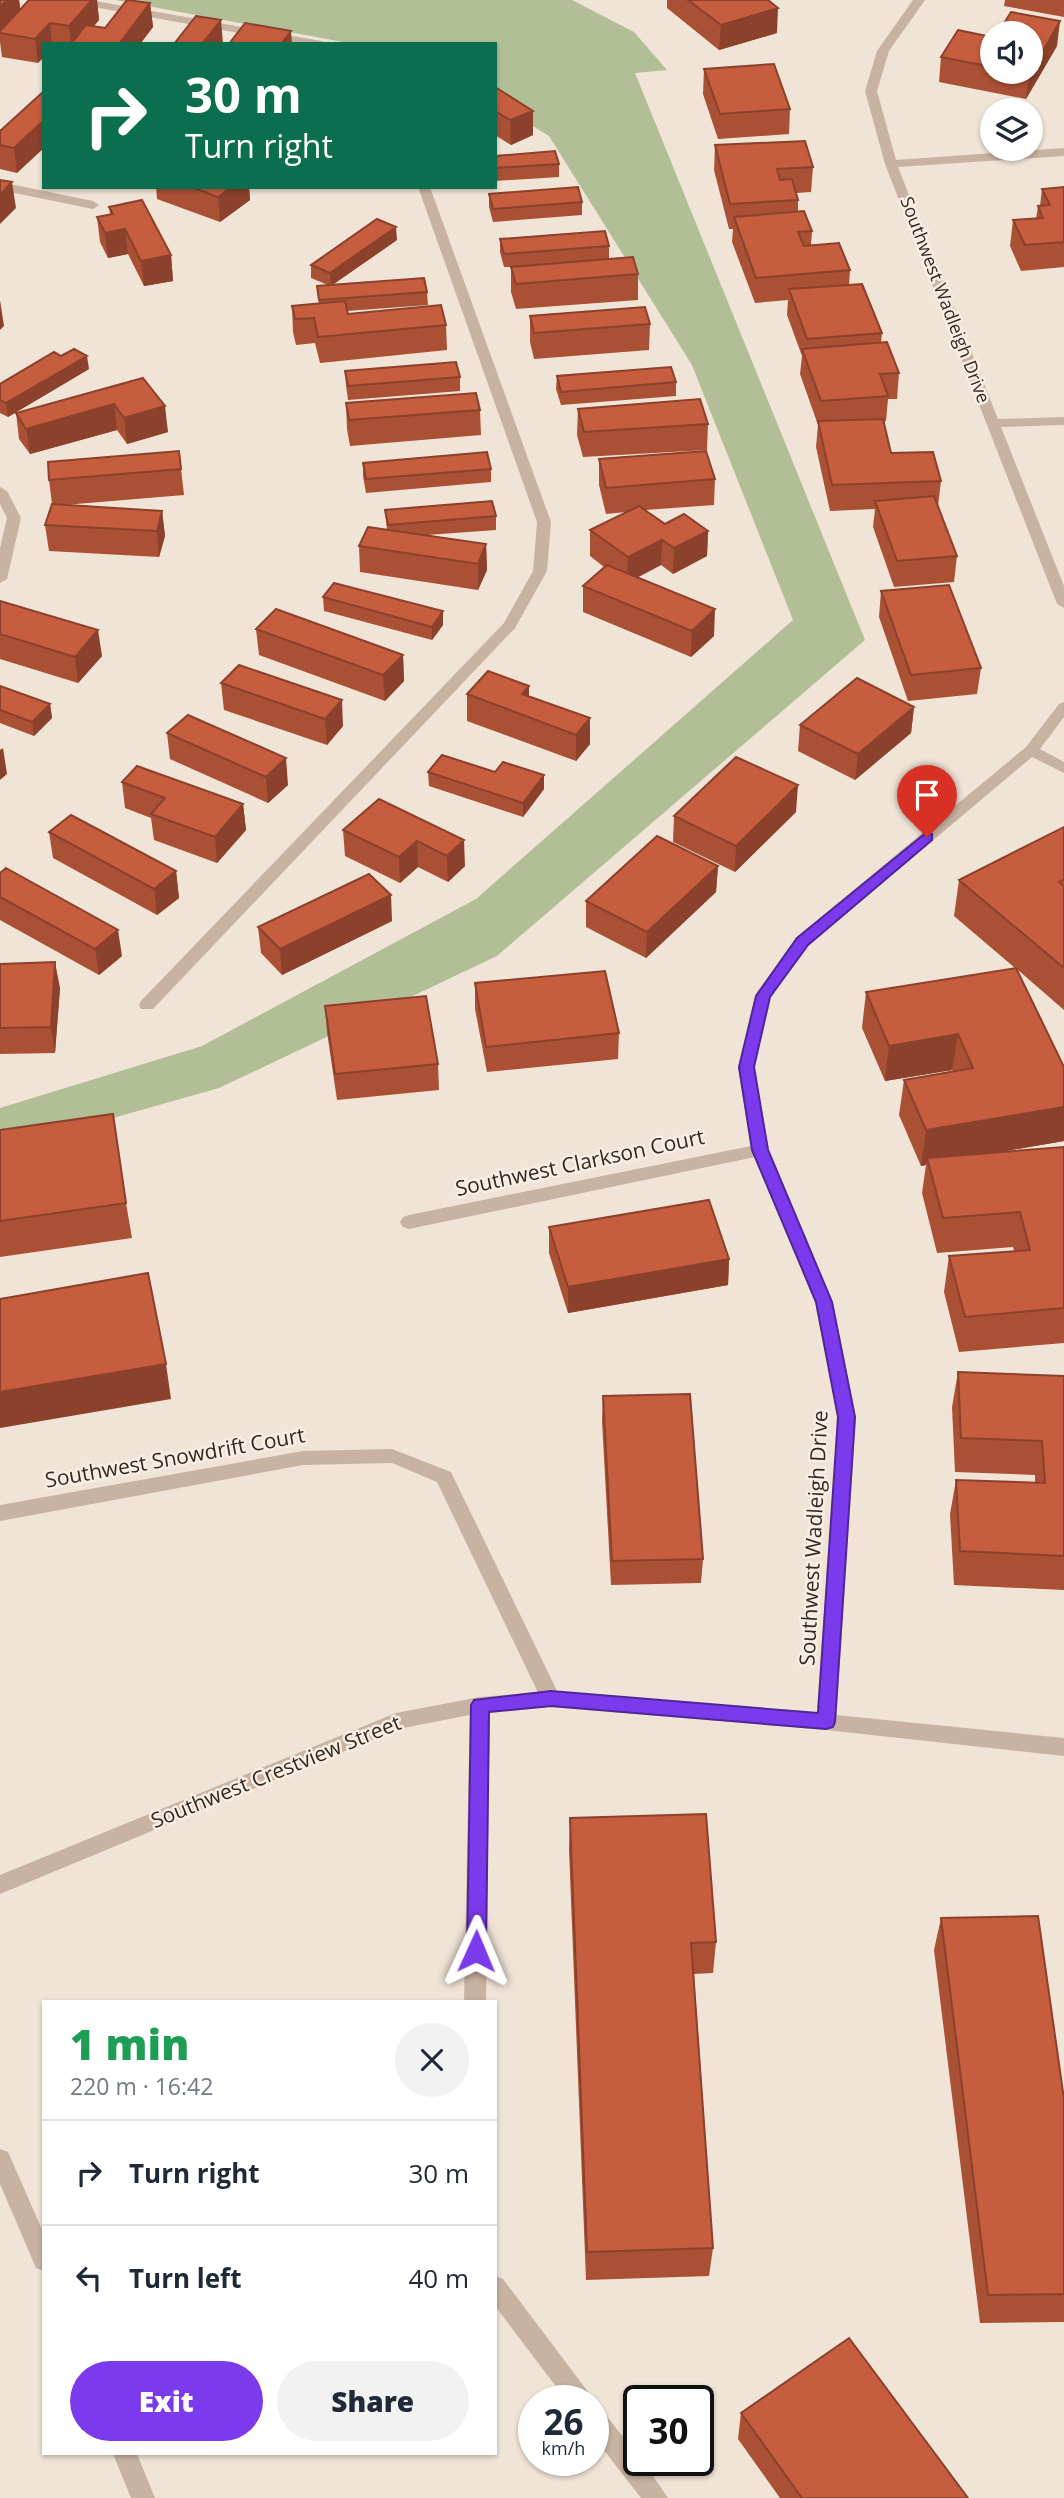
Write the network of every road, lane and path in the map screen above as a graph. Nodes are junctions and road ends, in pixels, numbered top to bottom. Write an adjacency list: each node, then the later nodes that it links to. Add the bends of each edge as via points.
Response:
1 (71, 0): 3 (street)
2 (919, 0): 5 (street, Southwest Wadleigh Drive, via 883,51 871,91)
3 (310, 42)
4 (1064, 152): 5 (street)
5 (891, 164): 10 (street, Southwest Wadleigh Drive)
6 (0, 186): 8 (street)
7 (425, 189): 17 (street, via 544,522 540,571 510,625)
8 (93, 205)
9 (1064, 421): 10 (street)
10 (993, 423): 13 (street, Southwest Wadleigh Drive)
11 (0, 491): 12 (street, via 14,518)
12 (0, 579)
13 (1064, 604)
14 (1064, 707): 15 (street, Southwest Wadleigh Drive)
15 (1031, 750): 16 (street); 18 (street, Southwest Wadleigh Drive, via 803,941 763,996 746,1067)
16 (1064, 768)
17 (147, 1004)
18 (760, 1150): 19 (street, Southwest Clarkson Court); 23 (street, Southwest Wadleigh Drive, via 824,1302 847,1417)
19 (409, 1222)
20 (0, 1513): 21 (street, Southwest Snowdrift Court, via 303,1458 391,1456 424,1467 444,1477)
21 (551, 1699): 22 (street, Southwest Crestview Street); 23 (street, Southwest Crestview Street)
22 (480, 1705): 25 (street, Southwest Crestview Street, via 396,1721); 26 (street)
23 (826, 1722): 24 (street, Southwest Crestview Street)
24 (1064, 1747)
25 (0, 1885)
26 (475, 2000)
27 (0, 2159): 28 (street)
28 (42, 2255)
29 (497, 2290): 30 (street)
30 (569, 2385)
31 (609, 2438): 34 (street)
32 (125, 2455): 33 (street)
33 (144, 2498)
34 (656, 2498)

